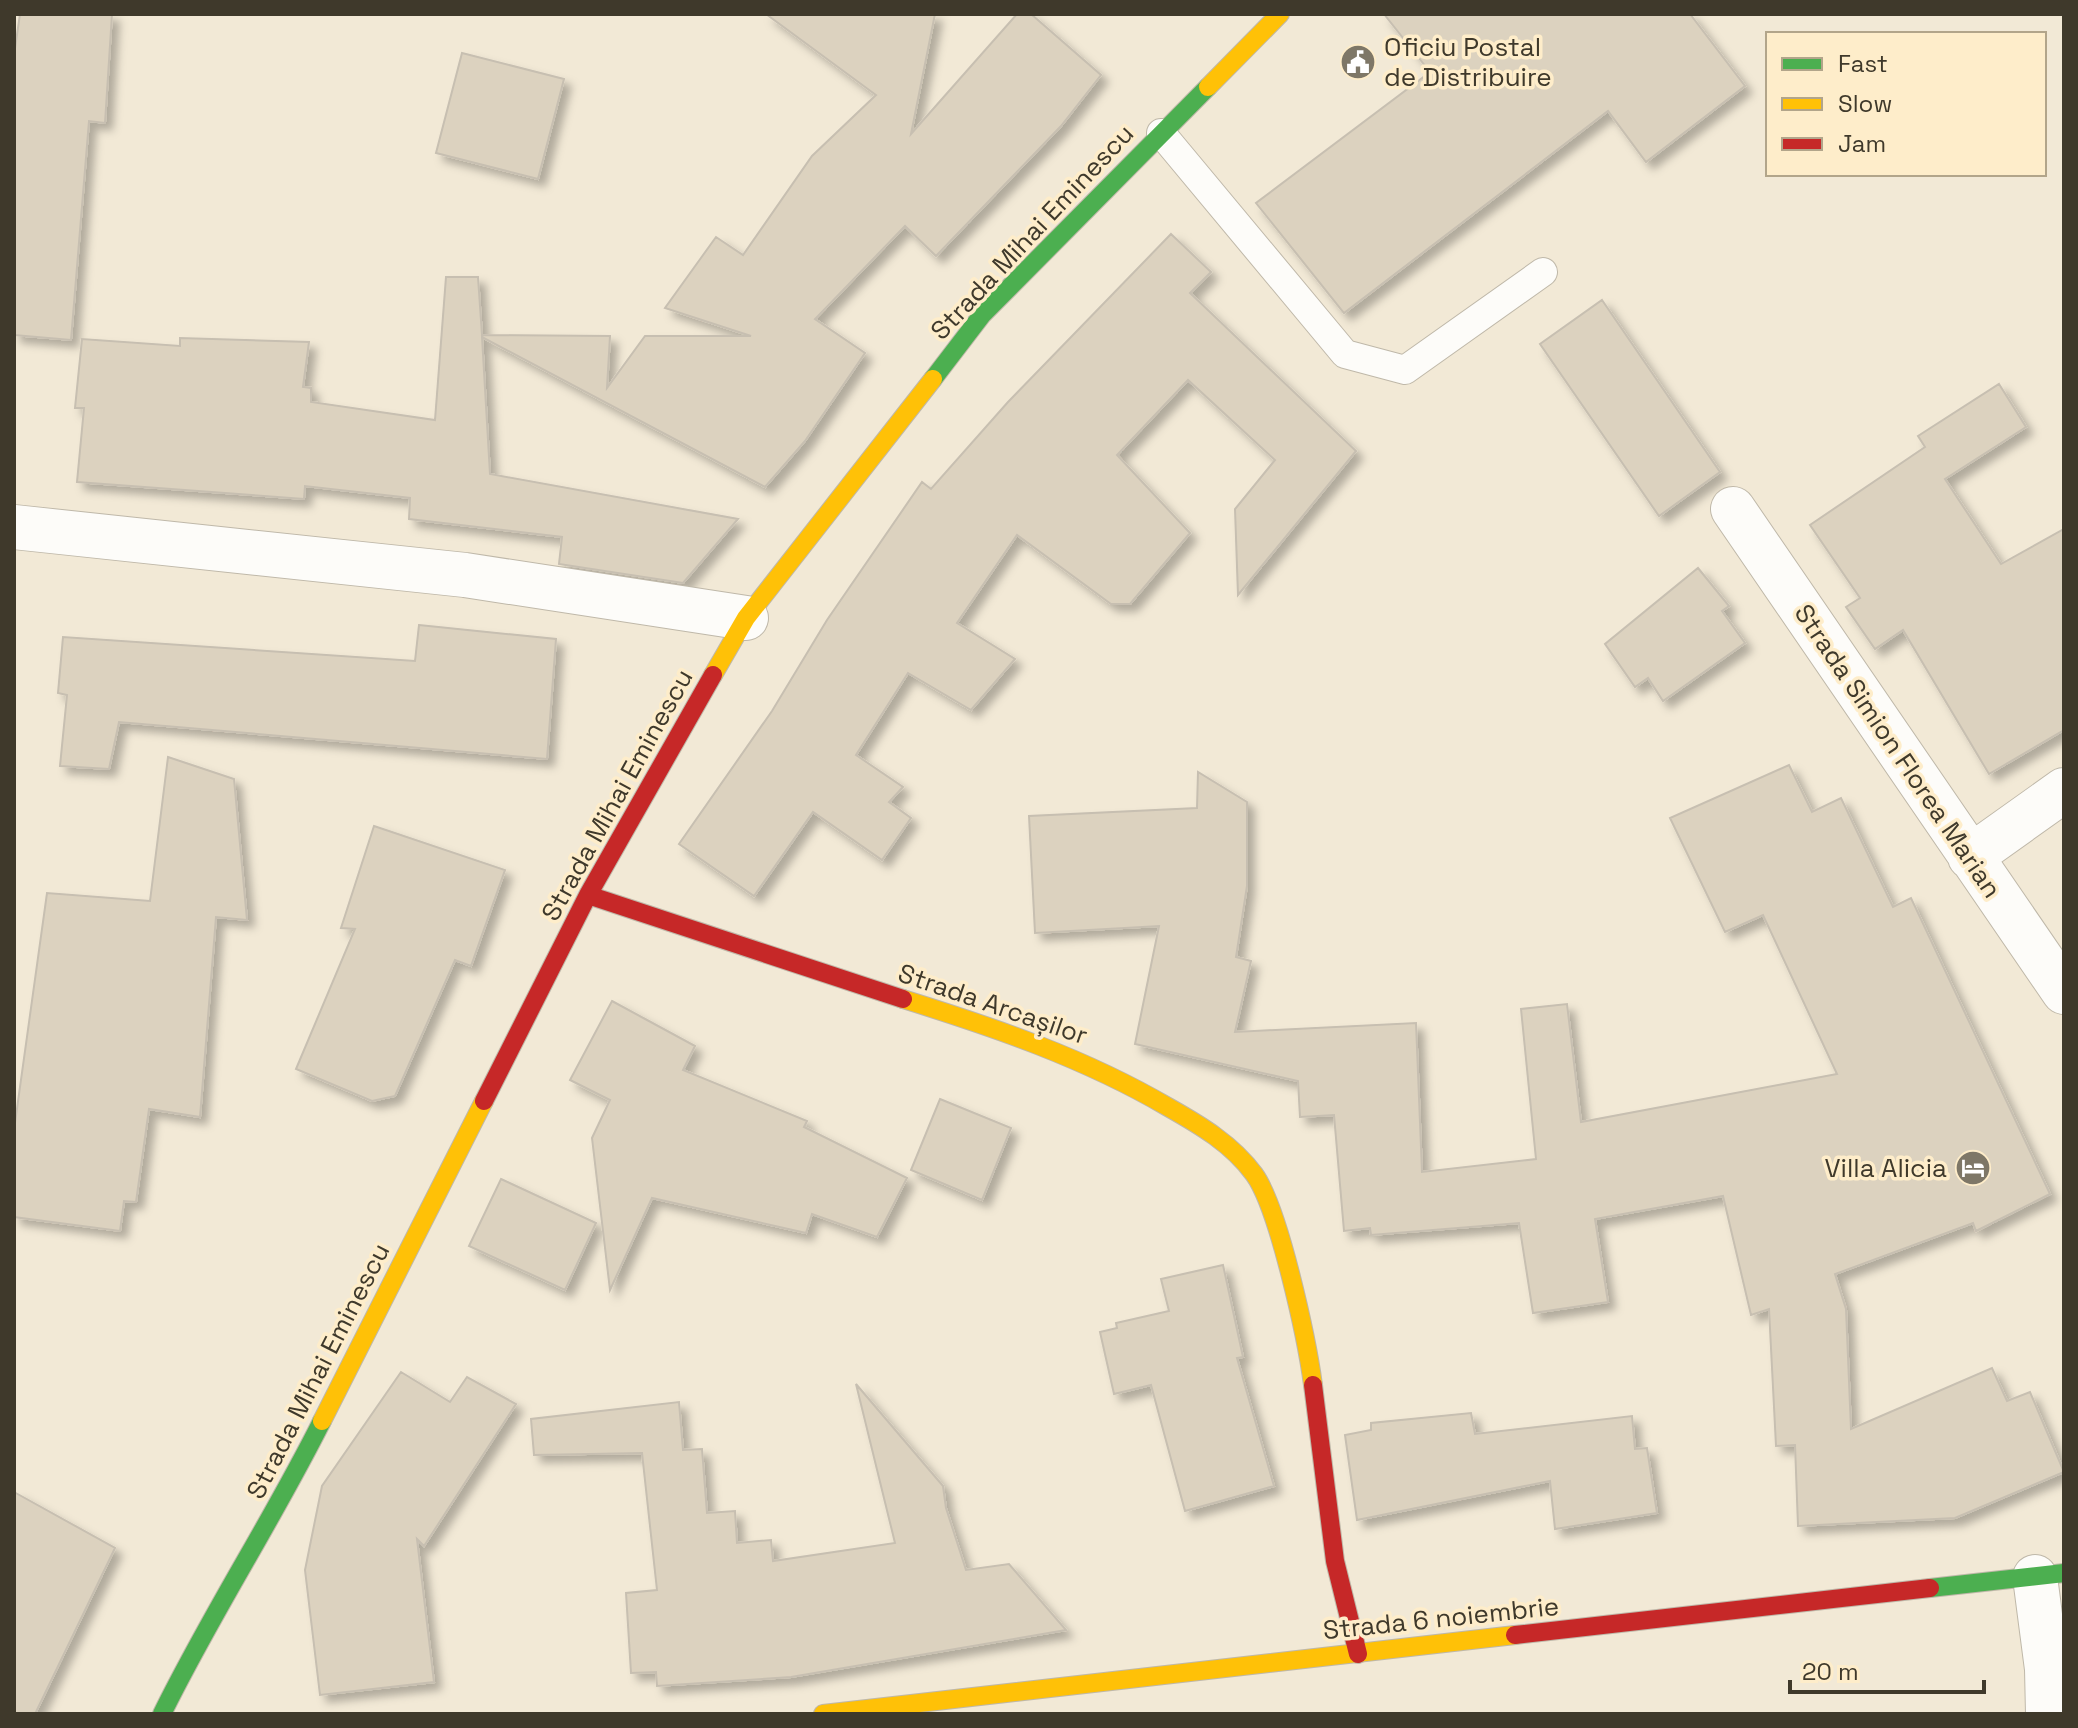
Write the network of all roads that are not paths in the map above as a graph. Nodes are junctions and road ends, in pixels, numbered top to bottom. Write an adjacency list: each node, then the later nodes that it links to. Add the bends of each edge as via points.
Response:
1 (1280, 14): 2 (street, Strada Mihai Eminescu)
2 (1161, 133): 3 (lane, via 1345,354 1405,370); 6 (street, Strada Mihai Eminescu, via 982,315)
3 (1543, 272)
4 (1733, 509): 8 (street, Strada Simion Florea Marian)
5 (14, 527): 6 (street, via 465,575)
6 (746, 618): 9 (street, Strada Mihai Eminescu)
7 (2064, 790): 8 (street)
8 (1970, 857): 10 (street, Strada Simion Florea Marian)
9 (588, 895): 12 (street, Strada Arcașilor, via 1022,1036 1117,1077 1215,1134 1255,1175 1279,1233 1312,1376 1335,1561); 13 (street, Strada Mihai Eminescu, via 277,1510 196,1645)
10 (2064, 992)
11 (2050, 1575): 12 (street, Strada 6 noiembrie); 15 (street)
12 (1358, 1654): 14 (street, Strada 6 noiembrie)
13 (162, 1714)
14 (823, 1714)
15 (2048, 1714)

